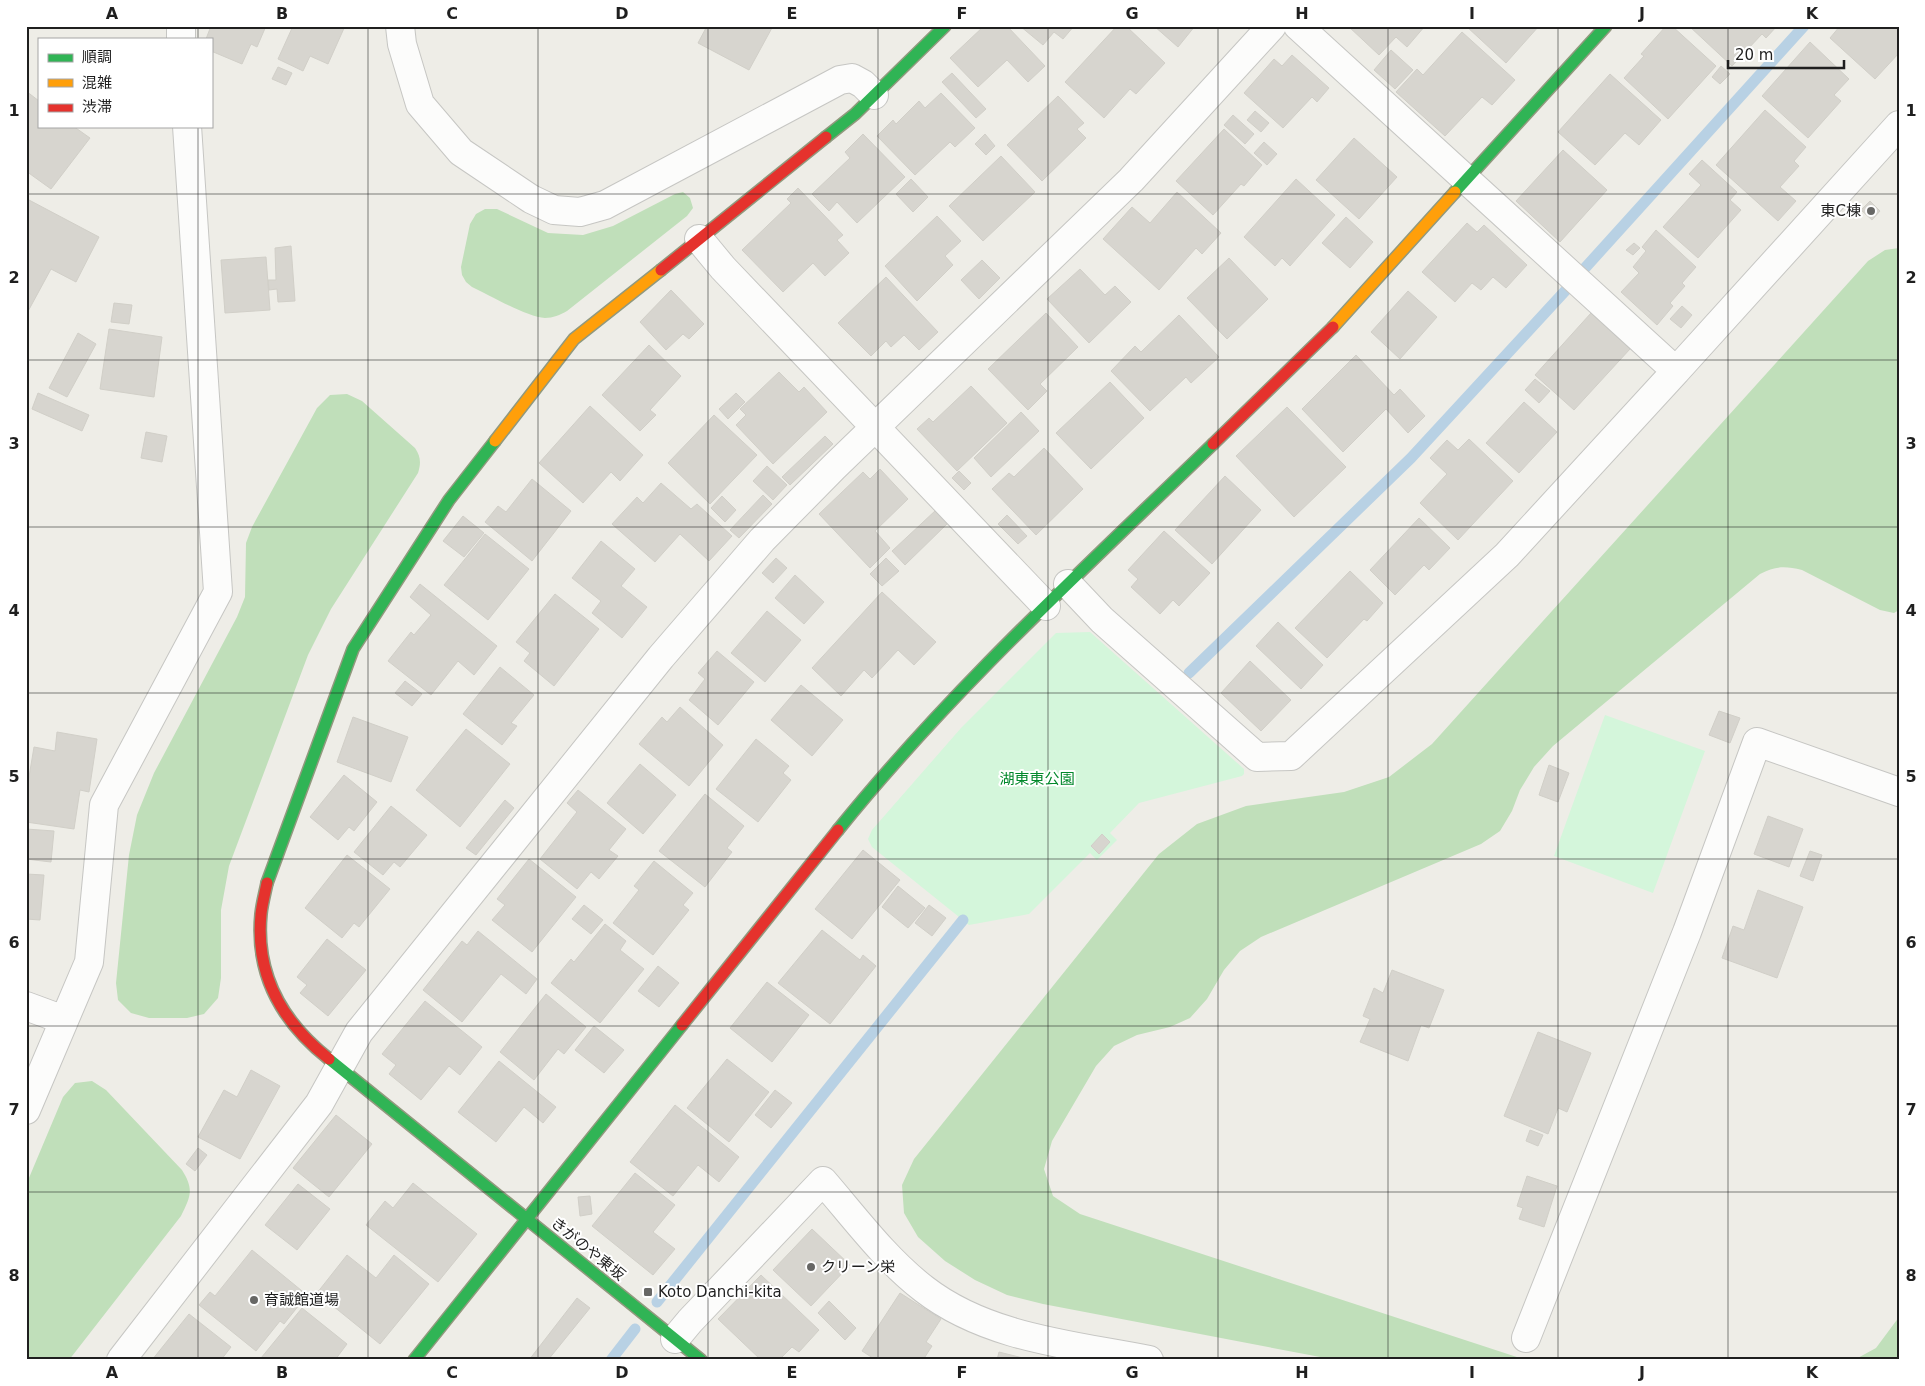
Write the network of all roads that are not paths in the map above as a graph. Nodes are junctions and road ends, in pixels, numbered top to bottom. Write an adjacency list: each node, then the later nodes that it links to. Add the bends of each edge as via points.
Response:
1 (400, 26): 6 (street, via 402,44 420,104 461,152 531,199 554,210 580,212 605,204 840,80 852,78)
2 (945, 26): 6 (street, きがのや東坂)
3 (1272, 26): 12 (street, via 1131,180)
4 (1298, 26): 9 (street)
5 (1606, 26): 9 (street)
6 (874, 96): 10 (street, きがのや東坂)
7 (1899, 125): 11 (street)
8 (187, 128): 17 (street, via 218,592 104,805 89,962)
9 (1466, 180): 11 (street); 13 (street, via 1306,354)
10 (699, 239): 12 (street); 18 (street, きがのや東坂, via 574,339 449,500 353,649 268,877 261,914 261,950 270,986 288,1018 312,1046)
11 (1676, 371): 13 (street, via 1478,584 1291,756 1257,757 1102,620)
12 (875, 428): 14 (street); 18 (street, via 762,540 661,657 359,1032)
13 (1068, 584): 14 (street)
14 (1046, 606): 20 (street, via 942,710 881,778)
15 (1899, 792): 21 (street, via 1757,742 1687,932)
16 (26, 1006): 17 (street)
17 (64, 1020): 19 (street)
18 (339, 1068): 20 (street, きがのや東坂); 23 (street, via 319,1104)
19 (26, 1110)
20 (527, 1219): 22 (street, きがのや東坂); 24 (street)
21 (1526, 1338)
22 (675, 1339): 25 (street, きがのや東坂); 26 (street, via 823,1181 893,1262 924,1289 958,1311 996,1327 1035,1338)
23 (121, 1360)
24 (414, 1360)
25 (701, 1360)
26 (1149, 1360)

